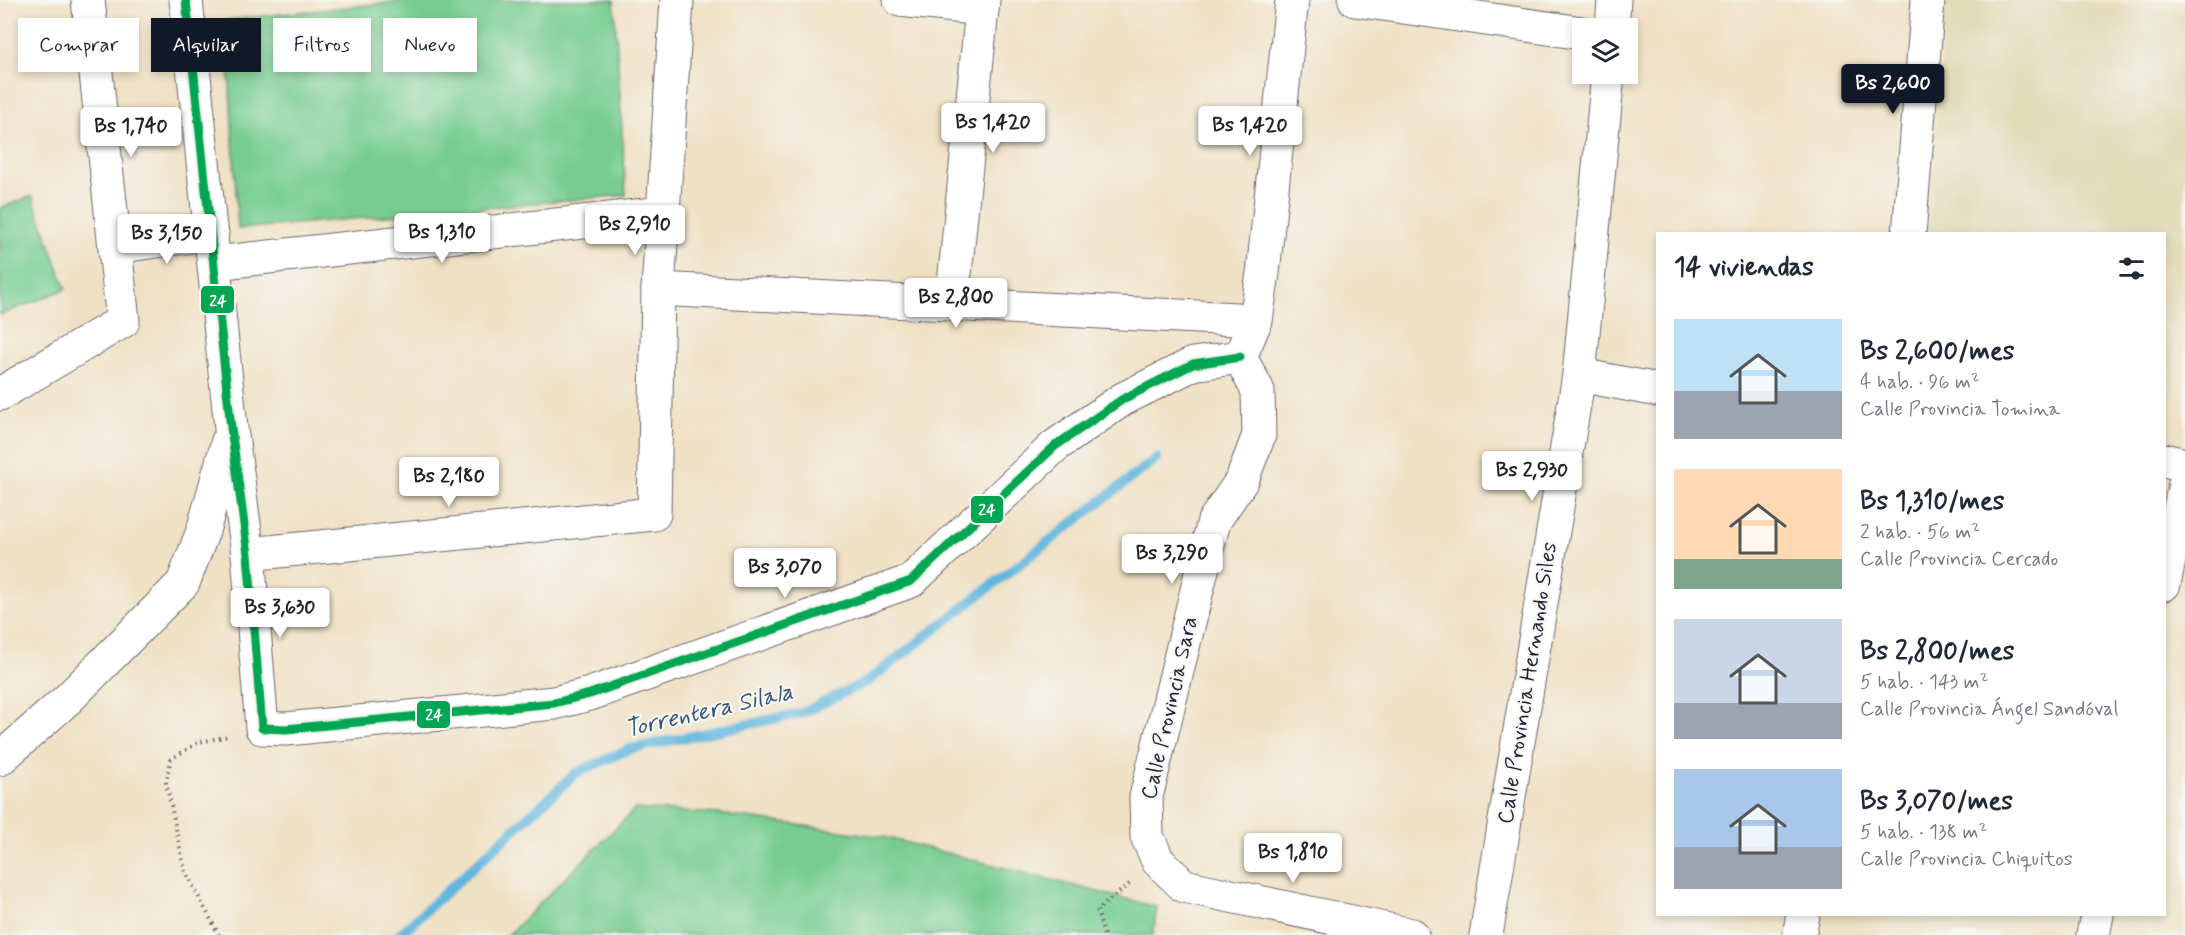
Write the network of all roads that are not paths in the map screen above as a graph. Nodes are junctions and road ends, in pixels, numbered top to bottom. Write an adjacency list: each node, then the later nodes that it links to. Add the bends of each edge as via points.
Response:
1 (88, 0): 15 (street)
2 (186, 0): 16 (street)
3 (677, 0): 13 (street)
4 (900, 0): 9 (street)
5 (1292, 0): 19 (street)
6 (1355, 0): 11 (street)
7 (1614, 0): 10 (street)
8 (1928, 0): 14 (street)
9 (982, 4): 18 (street)
10 (1613, 18)
11 (1572, 32)
12 (1607, 84): 21 (street, Calle Provincia Hernando Siles)
13 (663, 213): 16 (street); 17 (street)
14 (1909, 232)
15 (115, 247): 16 (street); 23 (street, via 123,321)
16 (213, 248): 24 (street)
17 (658, 289): 18 (street); 28 (street, via 654,514)
18 (952, 303): 19 (street)
19 (1256, 320): 20 (street)
20 (1240, 357): 28 (street, via 1193,364 1123,399 1055,446 912,581 590,694 554,703 286,729 262,728); 33 (street, Calle Provincia Sara, via 1258,391 1259,435 1242,480 1214,521 1146,797 1147,836 1158,861 1184,886)
21 (1579, 375): 22 (street); 34 (street, Calle Provincia Hernando Siles)
22 (1656, 390)
23 (0, 394)
24 (231, 428): 28 (street); 30 (street, via 183,583 69,698)
25 (2166, 460): 26 (street)
26 (2185, 465)
27 (2185, 484): 29 (street)
28 (248, 554)
29 (2166, 574)
30 (0, 759)
31 (1803, 916): 35 (street)
32 (2097, 916): 36 (street)
33 (1412, 935)
34 (1486, 935)
35 (1799, 935)
36 (2092, 935)

